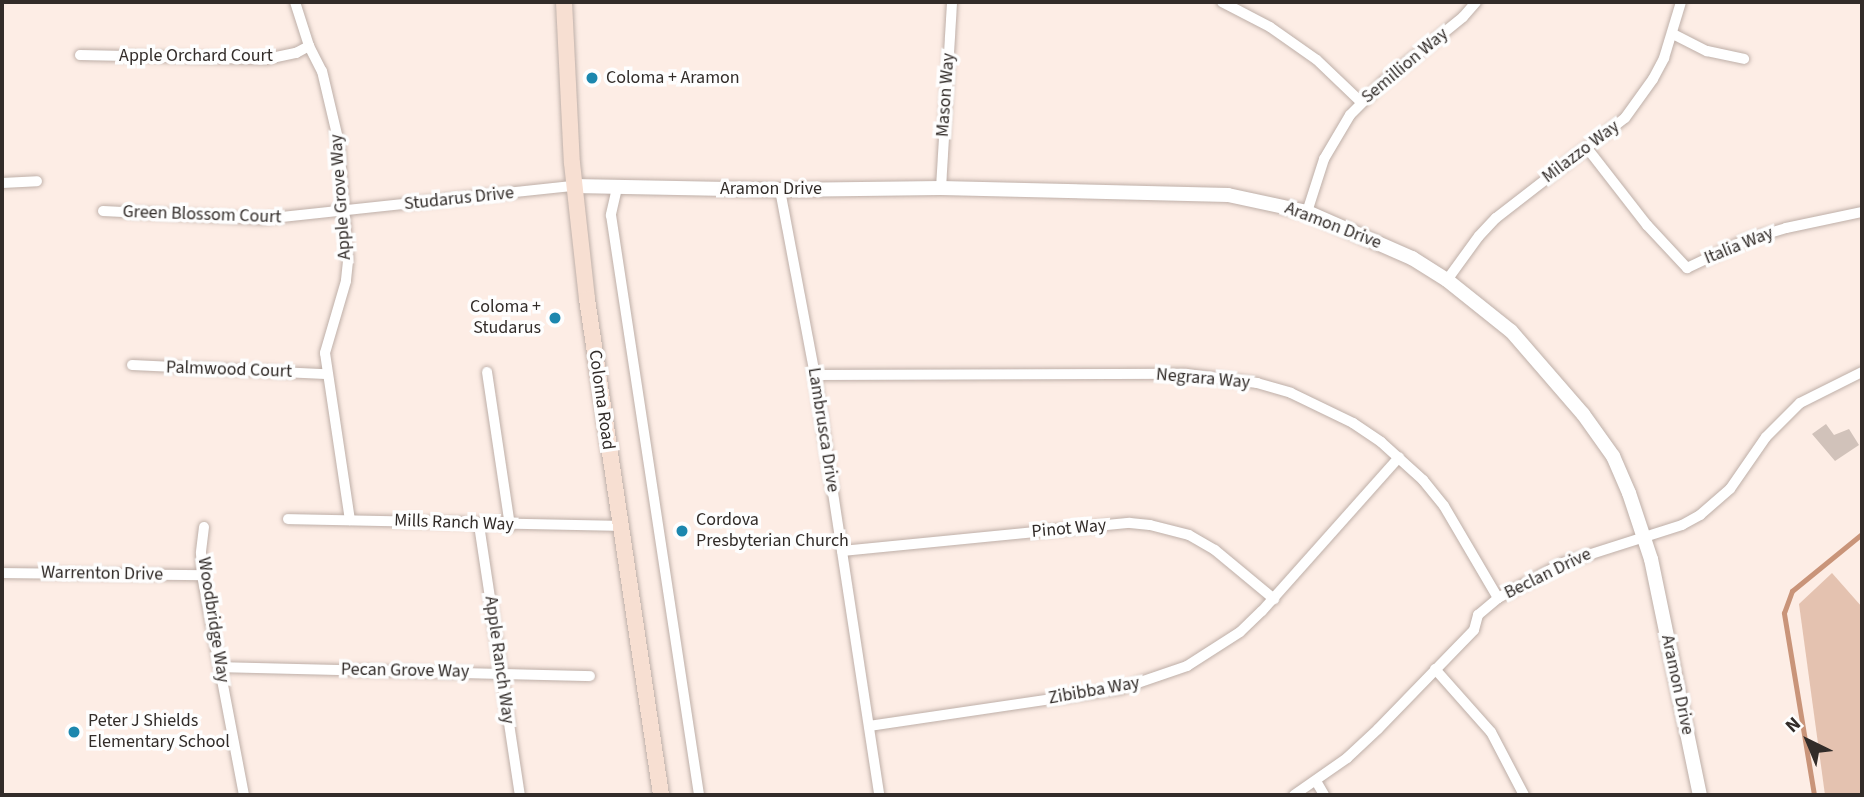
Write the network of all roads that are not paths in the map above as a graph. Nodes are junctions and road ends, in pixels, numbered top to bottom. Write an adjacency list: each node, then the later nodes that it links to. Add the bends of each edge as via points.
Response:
1 (295, 2): 8 (street, Apple Grove Way)
2 (564, 2): 15 (main road, Coloma Road)
3 (952, 2): 17 (street, Mason Way)
4 (1222, 2): 11 (street, via 1270,27 1317,60)
5 (1476, 2): 11 (street, Semillion Way)
6 (1681, 2): 7 (street, Milazzo Way)
7 (1673, 34): 10 (street, via 1707,51); 12 (street, Milazzo Way, via 1640,100 1626,118)
8 (309, 46): 9 (street, Apple Orchard Court, via 267,59); 20 (street, Apple Grove Way, via 333,108)
9 (80, 55)
10 (1744, 59)
11 (1362, 102): 21 (street, Semillion Way, via 1324,159)
12 (1587, 148): 22 (street, Italia Way, via 1687,268 1746,240); 23 (street, Milazzo Way, via 1496,218)
13 (37, 181): 14 (street)
14 (2, 183)
15 (575, 186): 16 (street, Aramon Drive); 20 (street, Studarus Drive); 34 (main road, Coloma Road)
16 (617, 188): 18 (street, Aramon Drive); 51 (street, via 611,215)
17 (941, 188): 18 (street, Aramon Drive); 21 (street, Aramon Drive, via 1196,193)
18 (780, 190): 28 (street, Lambrusca Drive)
19 (103, 211): 20 (street, Green Blossom Court, via 263,219)
20 (344, 211): 27 (street, Apple Grove Way, via 346,281 326,341)
21 (1307, 212): 23 (street, Aramon Drive, via 1382,243)
22 (1862, 212)
23 (1447, 280): 36 (street, Aramon Drive, via 1511,331 1583,414 1613,456)
24 (132, 365): 27 (street, Palmwood Court)
25 (487, 372): 33 (street)
26 (1862, 372): 36 (street, Beclan Drive, via 1800,403 1766,437 1730,489 1700,514)
27 (326, 374): 31 (street, Apple Grove Way)
28 (815, 374): 29 (street, Negrara Way, via 1222,377 1257,383 1324,407); 37 (street, Lambrusca Drive)
29 (1399, 457): 40 (street, Negrara Way, via 1444,506); 41 (street, Zibibba Way)
30 (288, 519): 31 (street, Mills Ranch Way)
31 (350, 520): 32 (street, Mills Ranch Way)
32 (479, 525): 33 (street, Mills Ranch Way); 44 (street, Apple Ranch Way)
33 (510, 526): 34 (street, Mills Ranch Way)
34 (620, 526): 50 (main road, Coloma Road)
35 (204, 527): 39 (street, Woodbridge Way)
36 (1644, 538): 40 (street, Beclan Drive, via 1563,564); 56 (street, Aramon Drive)
37 (842, 551): 41 (street, Pinot Way, via 1150,524 1189,535 1215,550); 46 (street, Lambrusca Drive)
38 (2, 573): 39 (street, Warrenton Drive)
39 (202, 575): 42 (street, Woodbridge Way)
40 (1498, 598): 43 (street, Beclan Drive, via 1478,615 1474,630)
41 (1274, 599): 46 (street, Zibibba Way, via 1215,650 1147,681 1120,689)
42 (220, 667): 44 (street, Pecan Grove Way); 48 (street, Woodbridge Way)
43 (1435, 669): 47 (street, Beclan Drive, via 1378,729); 55 (street, via 1491,732)
44 (501, 674): 45 (street, Pecan Grove Way); 49 (street, Apple Ranch Way)
45 (590, 676)
46 (869, 726): 52 (street, Lambrusca Drive)
47 (1316, 781): 53 (street, Beclan Drive); 54 (street)
48 (244, 795)
49 (520, 795)
50 (661, 795)
51 (699, 795)
52 (879, 795)
53 (1294, 795)
54 (1324, 795)
55 (1524, 795)
56 (1700, 795)

